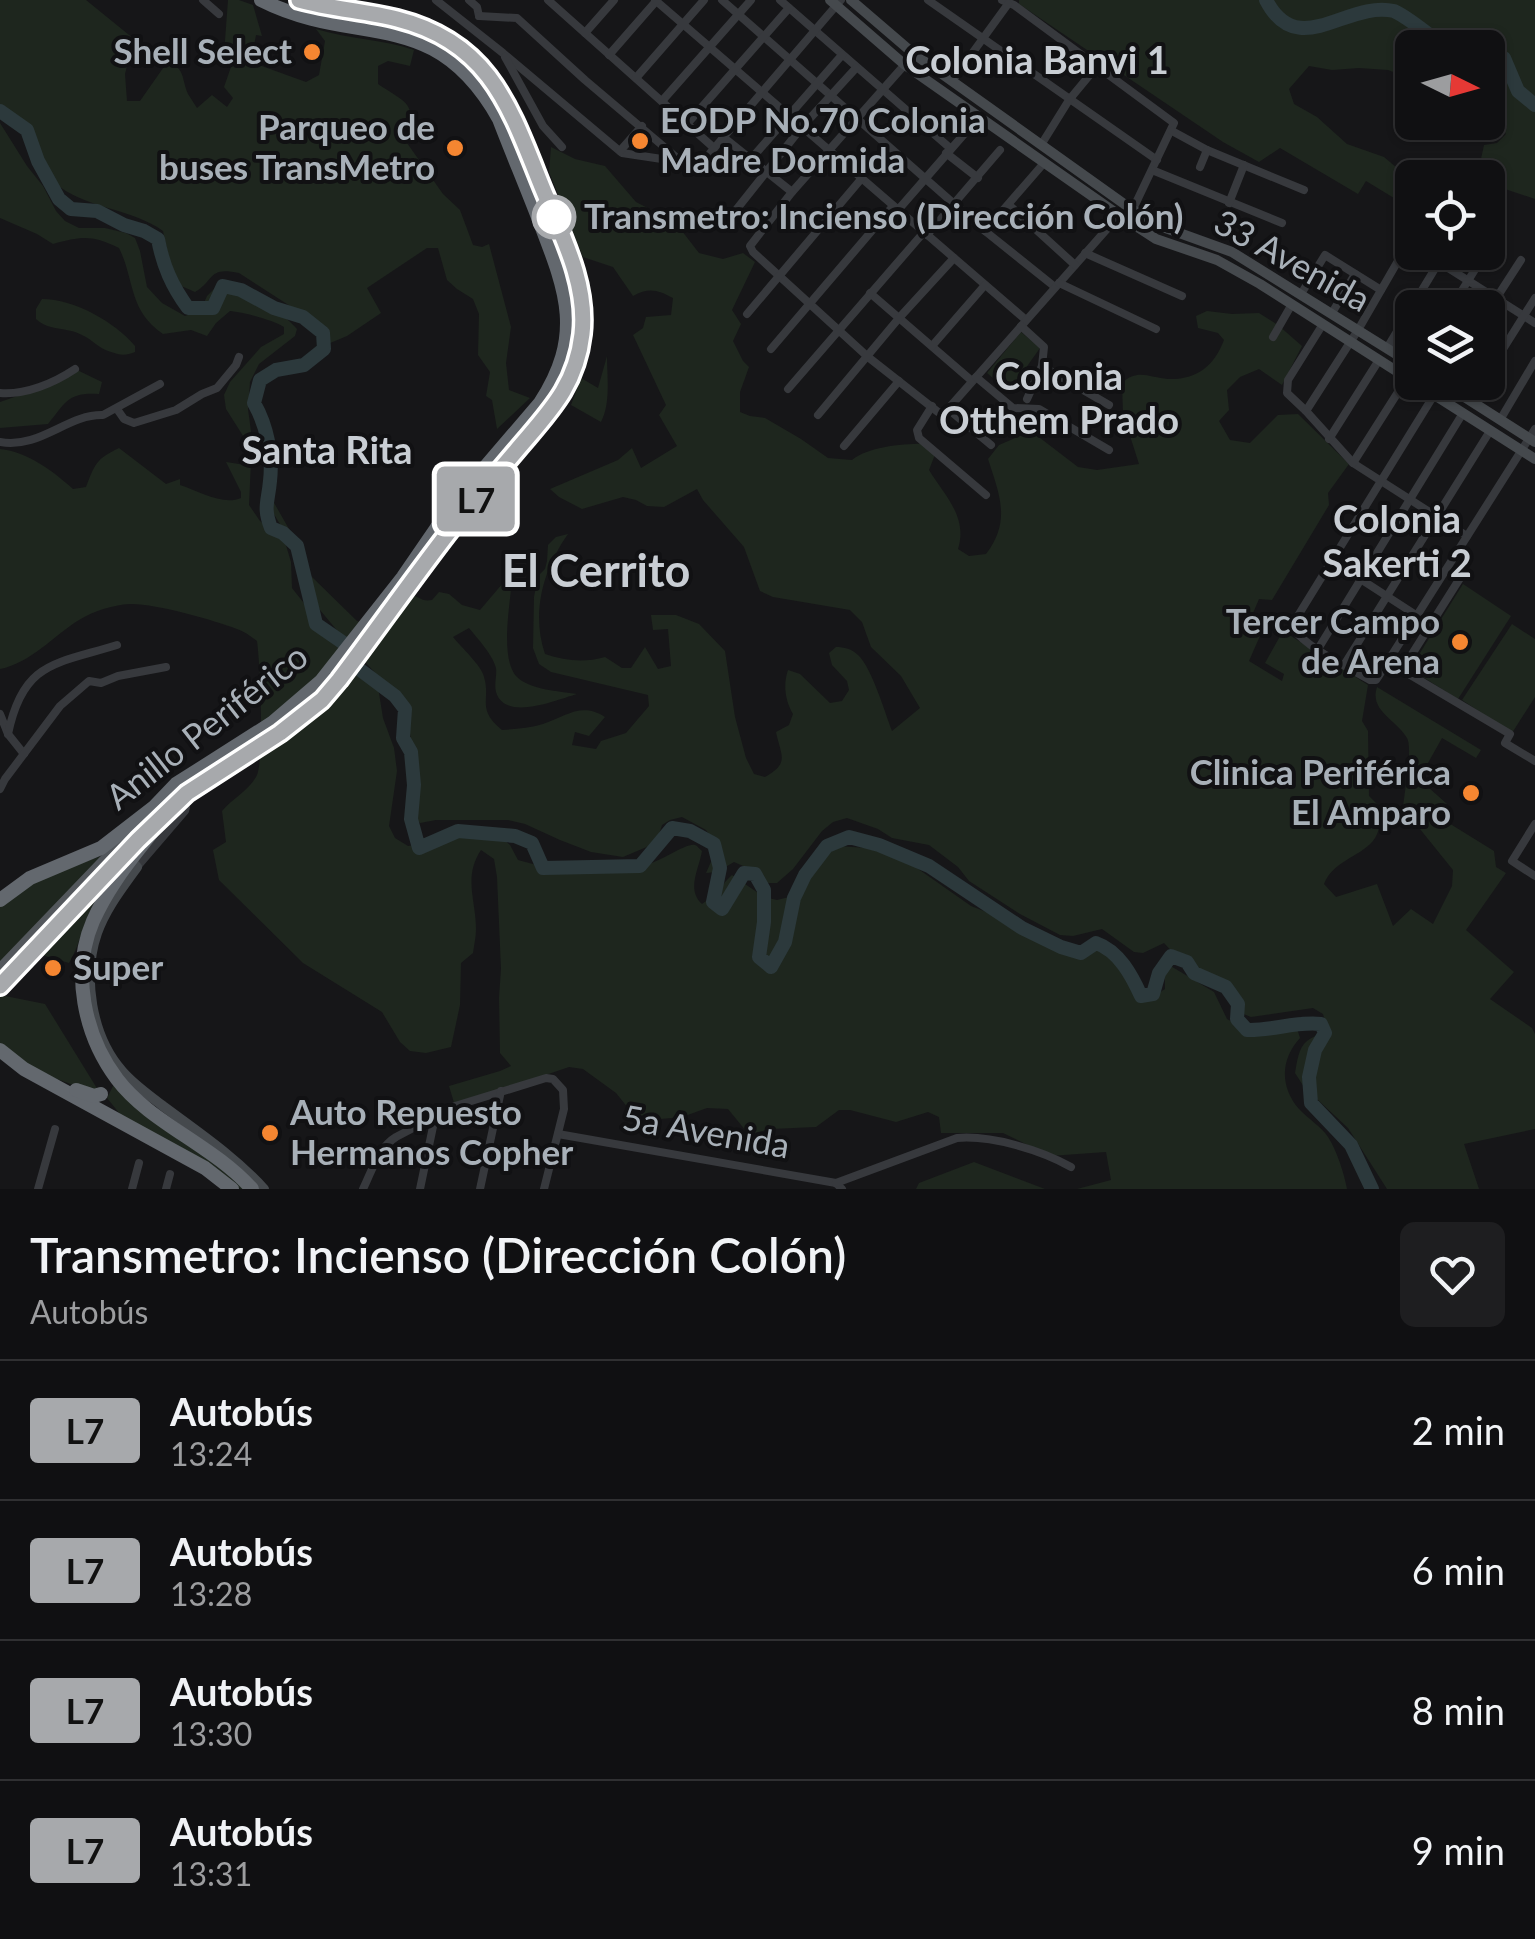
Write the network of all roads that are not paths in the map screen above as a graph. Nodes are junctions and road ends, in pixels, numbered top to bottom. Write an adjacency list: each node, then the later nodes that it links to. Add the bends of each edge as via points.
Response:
1 (203, 0): 20 (street)
2 (261, 0): 153 (highway, Anillo Periférico, via 419,42 460,66 487,97 560,274 568,312 552,385)
3 (300, 0): 153 (highway, Anillo Periférico, via 432,32 473,60 513,115 576,272 582,313 570,380 554,408)
4 (436, 0): 25 (street)
5 (548, 0): 19 (street)
6 (566, 0): 19 (street)
7 (614, 0): 26 (street)
8 (656, 0): 23 (street); 32 (street)
9 (704, 0): 23 (street)
10 (722, 0): 21 (street)
11 (752, 0): 21 (street)
12 (780, 0): 18 (street)
13 (851, 0): 31 (street, 33 Avenida)
14 (928, 0): 28 (street)
15 (473, 1): 22 (street)
16 (836, 2): 24 (street); 35 (street, 33 Avenida)
17 (1004, 2): 28 (street); 36 (street)
18 (789, 8): 24 (street); 27 (street)
19 (558, 9): 26 (street)
20 (219, 14)
21 (739, 14): 27 (street); 29 (street)
22 (479, 16): 25 (street); 51 (street, via 517,18)
23 (683, 24): 29 (street); 39 (street)
24 (814, 30): 33 (street); 34 (street)
25 (477, 33): 30 (street)
26 (585, 33): 32 (street)
27 (764, 36): 34 (street); 38 (street)
28 (981, 38): 40 (street); 45 (street)
29 (710, 48): 38 (street); 46 (street)
30 (503, 53): 56 (street, via 543,126); 60 (street)
31 (914, 54): 35 (street); 40 (street, 33 Avenida)
32 (609, 55): 39 (street)
33 (842, 55): 37 (street); 41 (street)
34 (790, 59): 41 (street); 43 (street)
35 (905, 65): 42 (street); 49 (street, 33 Avenida)
36 (1098, 65): 45 (street); 53 (street, via 1172,119)
37 (856, 68): 42 (street); 44 (street)
38 (735, 70): 43 (street); 50 (street)
39 (636, 78): 46 (street)
40 (952, 81): 55 (street, 33 Avenida)
41 (818, 82): 44 (street); 47 (street)
42 (884, 89): 48 (street); 61 (street)
43 (762, 92): 47 (street); 54 (street)
44 (832, 94): 48 (street); 52 (street)
45 (1069, 100): 55 (street); 63 (street)
46 (662, 102): 50 (street)
47 (789, 116): 52 (street); 62 (street)
48 (858, 117): 57 (street); 70 (street)
49 (978, 117): 61 (street); 64 (street, 33 Avenida)
50 (687, 124): 54 (street, via 712,150)
51 (642, 126): 60 (street); 60 (street, via 678,158)
52 (802, 127): 57 (street); 68 (street)
53 (1172, 131): 59 (street); 63 (street)
54 (723, 137): 62 (street)
55 (1040, 144): 78 (street, 33 Avenida)
56 (562, 146)
57 (829, 150): 69 (street); 73 (street)
58 (1000, 150): 71 (street)
59 (1207, 150): 65 (street); 66 (street)
60 (620, 151)
61 (948, 151): 70 (street); 71 (street)
62 (751, 159): 68 (street)
63 (1157, 160): 67 (street)
64 (1044, 163): 75 (street); 78 (street, 33 Avenida)
65 (1244, 165): 72 (street); 74 (street)
66 (1200, 167)
67 (1152, 170): 74 (street); 78 (street)
68 (766, 172): 73 (street); 79 (street)
69 (862, 178): 77 (street); 92 (street)
70 (925, 178): 76 (street); 77 (street)
71 (978, 178): 76 (street)
72 (1304, 190)
73 (792, 192): 92 (street, via 750,243)
74 (1229, 203): 80 (street)
75 (1009, 204): 81 (street); 86 (street)
76 (955, 205): 81 (street); 82 (street)
77 (896, 208): 82 (street); 104 (street)
78 (1126, 210): 83 (street); 101 (street, 33 Avenida, via 1232,252); 105 (street, 33 Avenida, via 1156,240 1217,260)
79 (732, 215)
80 (1282, 224)
81 (985, 231): 95 (street)
82 (926, 234): 84 (street); 100 (street)
83 (1086, 253): 86 (street); 102 (street)
84 (954, 258): 94 (street); 110 (street)
85 (1521, 260): 99 (street)
86 (1075, 265): 95 (street)
87 (1395, 268): 96 (street)
88 (1433, 270): 121 (street)
89 (1451, 270): 93 (street)
90 (1474, 270): 93 (street)
91 (1355, 274): 96 (street); 101 (street, via 1326,255); 108 (street)
92 (780, 277): 104 (street); 107 (street)
93 (1467, 280): 97 (street); 98 (street)
94 (985, 285): 111 (street); 120 (street)
95 (1057, 285): 111 (street); 114 (street)
96 (1381, 290): 116 (street)
97 (1461, 290)
98 (1483, 290)
99 (1501, 290)
100 (870, 293): 110 (street); 115 (street)
101 (1302, 294): 108 (street, 33 Avenida)
102 (1182, 296)
103 (1535, 298): 109 (street)
104 (809, 303): 115 (street); 122 (street)
105 (1292, 304): 113 (street, 33 Avenida); 117 (street)
106 (1505, 304): 109 (street)
107 (747, 314)
108 (1332, 314): 116 (street, 33 Avenida)
109 (1523, 315): 112 (street); 119 (street)
110 (899, 318): 120 (street); 125 (street)
111 (1024, 323): 128 (street, via 1042,345); 131 (street)
112 (1535, 323)
113 (1323, 324): 118 (street, 33 Avenida); 145 (street, via 1288,380 1286,393)
114 (1156, 329)
115 (838, 330): 125 (street); 134 (street)
116 (1358, 330): 118 (street); 121 (street, 33 Avenida)
117 (1272, 337)
118 (1350, 342): 126 (street, 33 Avenida); 145 (street)
119 (1505, 345)
120 (932, 346): 131 (street)
121 (1387, 348): 123 (street, 33 Avenida)
122 (772, 349)
123 (1395, 353)
124 (239, 356): 143 (street, via 216,388 176,410 134,422)
125 (868, 356): 132 (street); 147 (street)
126 (1379, 360): 130 (street, 33 Avenida); 151 (street)
127 (1535, 361): 148 (street)
128 (1042, 366): 136 (street); 141 (street)
129 (75, 368): 135 (street, via 50,384)
130 (1395, 370)
131 (974, 379): 144 (street); 156 (street, via 1013,408 1039,409)
132 (899, 381): 142 (street); 155 (street)
133 (160, 384): 143 (street)
134 (788, 389)
135 (0, 393)
136 (1028, 398)
137 (1398, 400): 159 (street)
138 (1431, 400): 160 (street)
139 (1442, 400): 146 (street, 33 Avenida)
140 (1470, 400): 148 (street)
141 (1110, 405)
142 (932, 406): 144 (street); 161 (street, via 919,438)
143 (116, 409): 152 (street, via 26,442)
144 (944, 411): 154 (street)
145 (1306, 411): 151 (street)
146 (1463, 414): 149 (street, 33 Avenida); 162 (street)
147 (818, 415)
148 (1500, 420): 150 (street)
149 (1490, 431): 157 (street, 33 Avenida); 163 (street)
150 (1533, 436): 157 (street)
151 (1330, 438): 159 (street)
152 (0, 442)
153 (514, 443): 182 (highway, Anillo Periférico, via 451,507 321,680)
154 (990, 445)
155 (844, 446)
156 (1110, 450)
157 (1521, 450): 158 (street, 33 Avenida); 164 (street)
158 (1535, 459)
159 (1353, 464): 160 (street)
160 (1379, 482): 162 (street); 165 (street)
161 (986, 494)
162 (1409, 500): 163 (street); 167 (street)
163 (1436, 517): 164 (street); 168 (street)
164 (1467, 536): 169 (street)
165 (1331, 560): 167 (street); 172 (street, via 1292,624)
166 (1462, 575): 170 (street)
167 (1360, 580): 168 (street); 172 (street)
168 (1388, 597): 169 (street); 174 (street)
169 (1415, 618): 170 (street); 173 (street)
170 (1428, 630): 175 (street)
171 (117, 645): 178 (street, via 50,664 36,675 10,718)
172 (1318, 648): 174 (street)
173 (1390, 658): 174 (street, via 1376,680); 175 (street)
174 (1344, 665)
175 (1404, 667): 180 (street, via 1510,734 1505,742)
176 (166, 668): 179 (street, via 88,681)
177 (0, 714): 178 (street)
178 (8, 734): 179 (street)
179 (24, 754): 181 (street)
180 (1535, 761)
181 (0, 789)
182 (181, 792): 183 (highway, Anillo Periférico); 185 (street, Anillo Periférico, via 186,809)
183 (159, 812): 185 (highway, Anillo Periférico); 187 (highway, Anillo Periférico); 188 (main road); 189 (main road)
184 (1535, 824): 186 (street, via 1512,862)
185 (134, 864): 191 (highway, Anillo Periférico, via 106,894 84,964 88,1019); 208 (street, Anillo Periférico, via 94,942 97,1024 126,1076)
186 (1535, 876)
187 (0, 900)
188 (0, 969)
189 (0, 986)
190 (0, 1050): 192 (highway)
191 (112, 1072): 194 (highway); 207 (highway, Anillo Periférico, via 139,1102)
192 (46, 1081): 194 (highway); 196 (highway)
193 (500, 1091): 195 (street); 198 (street, via 553,1079 563,1090); 211 (street)
194 (101, 1094): 196 (highway)
195 (436, 1117): 209 (street, via 388,1142); 210 (street)
196 (121, 1122): 206 (highway)
197 (55, 1129): 203 (street)
198 (558, 1134): 202 (street, 5a Avenida); 212 (street)
199 (140, 1163): 204 (street)
200 (1071, 1167): 202 (street, via 968,1137)
201 (170, 1174): 205 (street)
202 (839, 1186)
203 (38, 1189)
204 (132, 1189)
205 (166, 1189)
206 (232, 1189)
207 (252, 1189)
208 (264, 1189)
209 (363, 1189)
210 (420, 1189)
211 (480, 1189)
212 (544, 1189)

